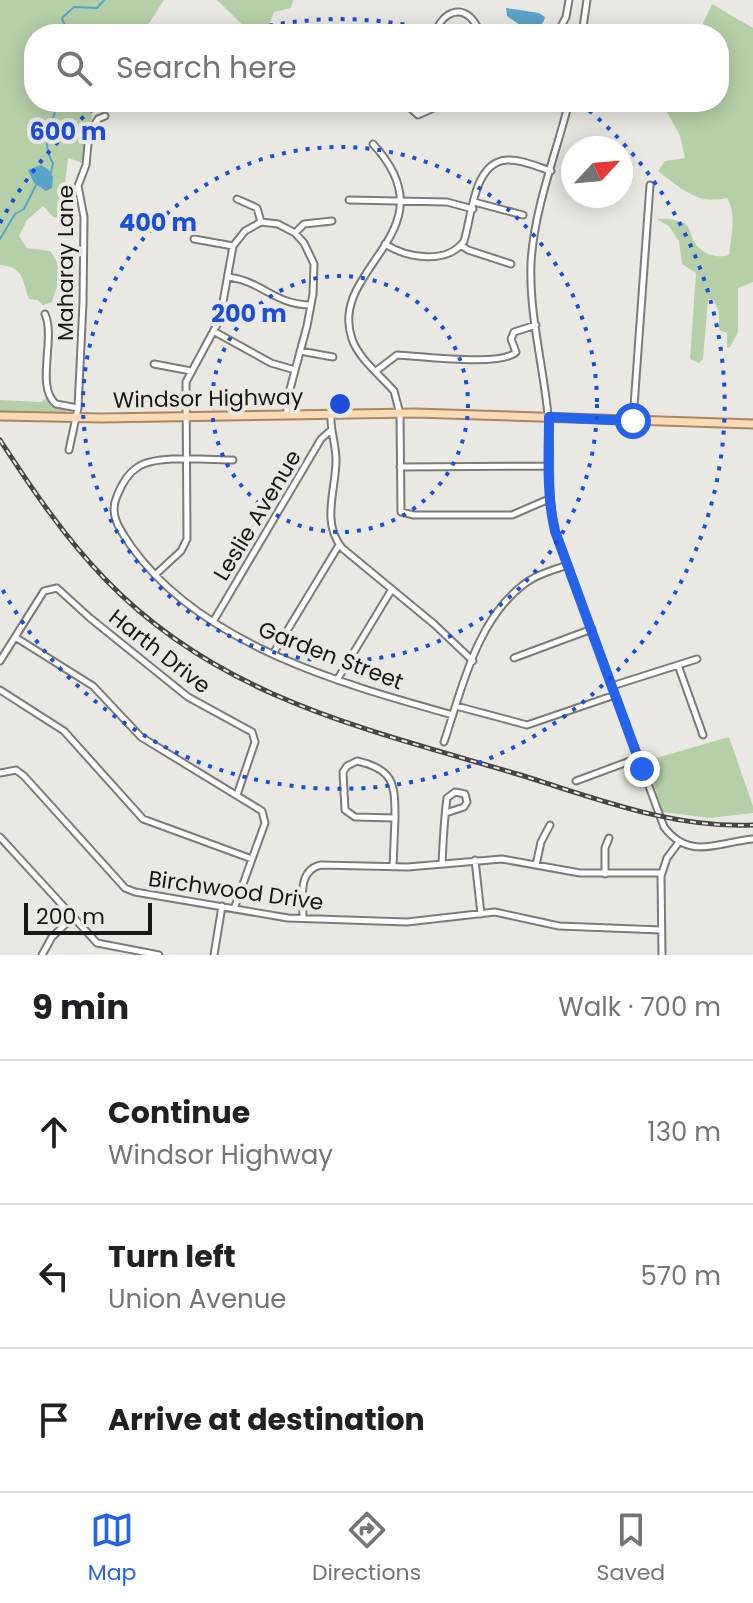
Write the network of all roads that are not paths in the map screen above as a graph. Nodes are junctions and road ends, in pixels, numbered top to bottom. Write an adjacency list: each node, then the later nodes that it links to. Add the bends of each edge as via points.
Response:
1 (569, 0): 5 (street)
2 (587, 0): 6 (street)
3 (439, 24): 4 (street, via 457,12)
4 (475, 24)
5 (562, 24)
6 (583, 24)
7 (566, 112): 10 (street)
8 (105, 116): 36 (street, Maharay Lane, via 89,134 78,186 84,217)
9 (373, 144): 14 (street, via 392,168)
10 (551, 171): 15 (street, via 510,160 494,164 482,176); 28 (street, via 532,250)
11 (650, 185): 44 (street)
12 (237, 199): 18 (street, via 257,208)
13 (349, 200): 14 (street)
14 (401, 201): 15 (street); 21 (street)
15 (473, 205): 16 (street); 22 (street)
16 (523, 215)
17 (332, 221): 19 (street, via 304,224)
18 (261, 222): 19 (street); 23 (street)
19 (295, 233): 26 (street, via 314,264)
20 (194, 239): 23 (street)
21 (385, 244): 22 (street, via 405,254 439,256); 35 (street, via 356,293 348,320 360,354)
22 (461, 245): 24 (street)
23 (233, 246): 25 (street)
24 (511, 264)
25 (229, 277): 26 (street, via 250,281 288,304); 29 (street)
26 (311, 305): 30 (street)
27 (45, 314): 36 (street, via 50,328 47,391 56,404)
28 (536, 325): 35 (street, via 514,332 516,352 511,356 397,355); 42 (street)
29 (215, 332): 33 (street); 34 (street)
30 (300, 351): 31 (street); 33 (street)
31 (333, 357)
32 (154, 364): 34 (street)
33 (295, 370): 38 (street)
34 (191, 371): 41 (street)
35 (376, 371): 37 (street, via 397,394)
36 (78, 408): 43 (street, Maharay Lane)
37 (400, 414): 39 (main road, Windsor Highway); 42 (main road, Windsor Highway); 51 (street)
38 (287, 415): 39 (main road, Windsor Highway); 41 (main road, Windsor Highway)
39 (331, 415): 46 (street)
40 (0, 416): 43 (main road, Windsor Highway)
41 (186, 417): 43 (main road, Windsor Highway); 48 (street)
42 (549, 417): 44 (main road, Windsor Highway); 50 (street)
43 (76, 418): 47 (street, Maharay Lane)
44 (633, 421): 45 (main road, Windsor Highway)
45 (753, 424)
46 (331, 430): 53 (street, via 336,463 330,521); 57 (street, Leslie Avenue)
47 (69, 450)
48 (187, 460): 49 (street, Garden Street); 55 (street, via 187,539); 55 (street, Garden Street, via 139,466 115,501 119,526)
49 (233, 460)
50 (548, 466): 51 (street); 52 (street)
51 (400, 467): 52 (street, via 403,514 512,515)
52 (549, 499): 54 (street)
53 (339, 545): 56 (street); 60 (street)
54 (568, 565): 58 (street); 64 (street, via 529,580 512,594 487,627)
55 (155, 575): 57 (street, Garden Street)
56 (392, 589): 64 (street); 66 (street)
57 (214, 620): 60 (street, Garden Street)
58 (592, 629): 61 (street); 67 (street)
59 (15, 637): 63 (street, Harth Drive); 77 (street, via 93,686 141,737); 77 (street, Harth Drive, via 44,591 63,591 188,697 252,732 255,742)
60 (273, 654): 66 (street, Garden Street)
61 (514, 658)
62 (697, 659): 65 (street)
63 (0, 661)
64 (473, 661): 70 (street)
65 (678, 665): 67 (street); 72 (street)
66 (337, 680): 71 (street, Garden Street)
67 (612, 686): 69 (street)
68 (0, 690): 85 (street, via 64,731 143,819)
69 (615, 695): 70 (street, via 527,725); 74 (street)
70 (456, 706): 71 (street)
71 (453, 715): 73 (street)
72 (703, 735)
73 (444, 742)
74 (638, 758): 76 (street); 84 (street, via 663,826)
75 (0, 773): 92 (street, Birchwood Drive, via 16,770 24,776 127,890)
76 (576, 781)
77 (237, 795): 85 (street, via 264,814)
78 (446, 813): 78 (street, via 449,795 465,794 464,807); 87 (street)
79 (395, 818): 79 (street, via 389,777 357,761 347,766 342,785 348,814); 89 (street)
80 (550, 825): 88 (street)
81 (0, 837): 95 (street)
82 (609, 838): 91 (street)
83 (753, 839): 84 (street, via 701,848)
84 (679, 842): 90 (street)
85 (252, 857): 93 (street)
86 (475, 860): 87 (street); 88 (street); 94 (street)
87 (442, 864): 89 (street)
88 (536, 865): 91 (street)
89 (393, 867): 96 (street, via 314,867 305,875)
90 (662, 873): 91 (street); 97 (street)
91 (605, 874)
92 (222, 906): 93 (street, Birchwood Drive); 100 (street)
93 (234, 909): 96 (street, Birchwood Drive)
94 (481, 914): 96 (street, Birchwood Drive, via 407,922); 97 (street, Birchwood Drive, via 501,913 559,926)
95 (73, 917): 98 (street); 99 (street, via 97,943)
96 (303, 918)
97 (661, 930): 101 (street)
98 (42, 955)
99 (159, 955)
100 (214, 955)
101 (662, 955)

